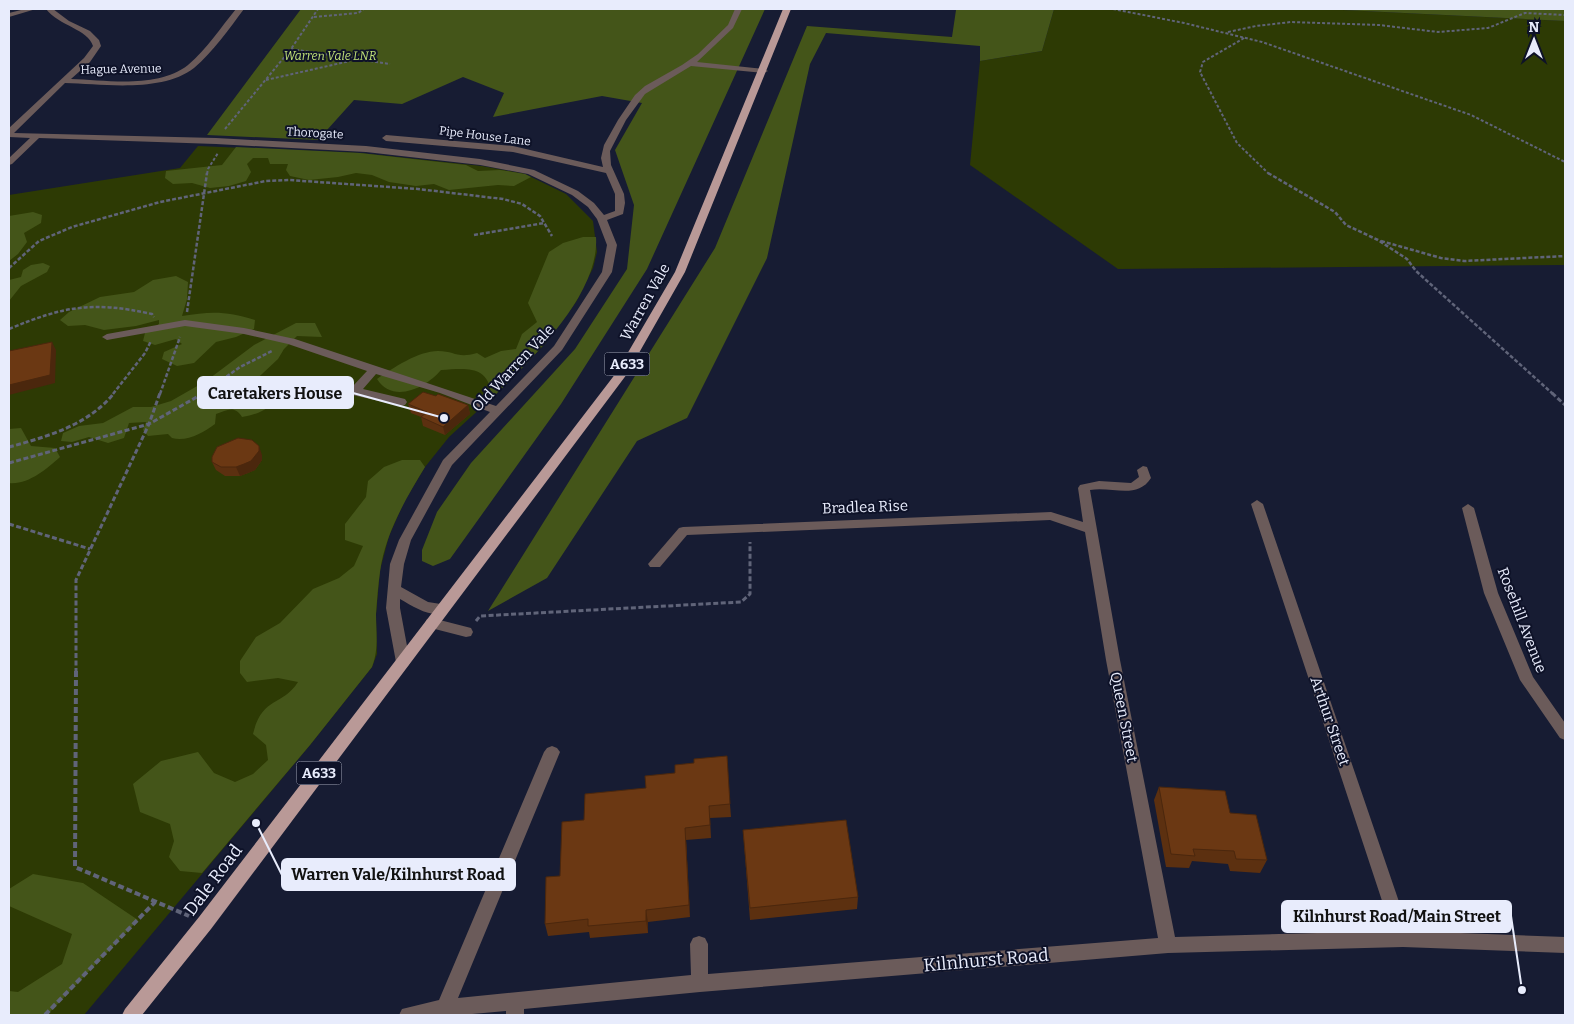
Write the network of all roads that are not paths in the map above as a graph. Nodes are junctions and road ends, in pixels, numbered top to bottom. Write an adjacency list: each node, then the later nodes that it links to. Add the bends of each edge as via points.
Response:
1 (32, 9): 6 (street)
2 (49, 9): 9 (street, via 96,40 94,52)
3 (240, 9): 9 (street, Hague Avenue, via 190,68 170,79)
4 (738, 9): 7 (street, via 732,24)
5 (787, 9): 8 (main road, Warren Vale / A633)
6 (9, 15)
7 (691, 64): 8 (street); 14 (street, via 640,94 610,139 605,154)
8 (764, 71): 28 (main road, Warren Vale / A633, via 680,272 621,374)
9 (63, 81): 10 (street)
10 (9, 134): 11 (street, Thorogate)
11 (37, 136): 13 (street); 15 (street, Thorogate, via 366,149 480,162 531,172 575,193)
12 (386, 138): 14 (street, Pipe House Lane, via 513,149)
13 (9, 162)
14 (609, 171): 15 (street, via 620,190 622,203 620,212)
15 (602, 219): 21 (street, Old Warren Vale, via 612,245 607,272 558,348)
16 (108, 337): 17 (street, via 186,323 291,341)
17 (374, 370): 19 (street); 21 (street)
18 (296, 379): 19 (street)
19 (355, 391): 20 (street)
20 (400, 402)
21 (497, 410): 27 (street, Old Warren Vale, via 447,463 405,540 397,564)
22 (1143, 470): 25 (street, Queen Street, via 1145,478 1140,484 1084,488)
23 (1257, 504): 34 (street, Arthur Street)
24 (1468, 508): 32 (street, Rosehill Avenue, via 1491,593 1527,680)
25 (1090, 529): 26 (street, Bradlea Rise, via 1051,516 683,531); 36 (street, Queen Street, via 1112,660)
26 (655, 564)
27 (394, 589): 28 (street, via 425,607); 31 (street, Old Warren Vale, via 393,608)
28 (442, 609): 29 (main road, Warren Vale / A633)
29 (432, 623): 30 (street); 31 (main road, Dale Road / A633)
30 (466, 632)
31 (403, 662): 41 (main road, Dale Road / A633)
32 (1565, 734)
33 (552, 752): 39 (street)
34 (1403, 939): 36 (street, Kilnhurst Road); 37 (street, Kilnhurst Road)
35 (699, 944): 38 (street)
36 (1168, 945): 38 (street, Kilnhurst Road)
37 (1565, 945)
38 (700, 983): 40 (street, Kilnhurst Road)
39 (446, 1008): 40 (street, Kilnhurst Road); 42 (street, Kilnhurst Road)
40 (515, 1008)
41 (131, 1015)
42 (408, 1015)

